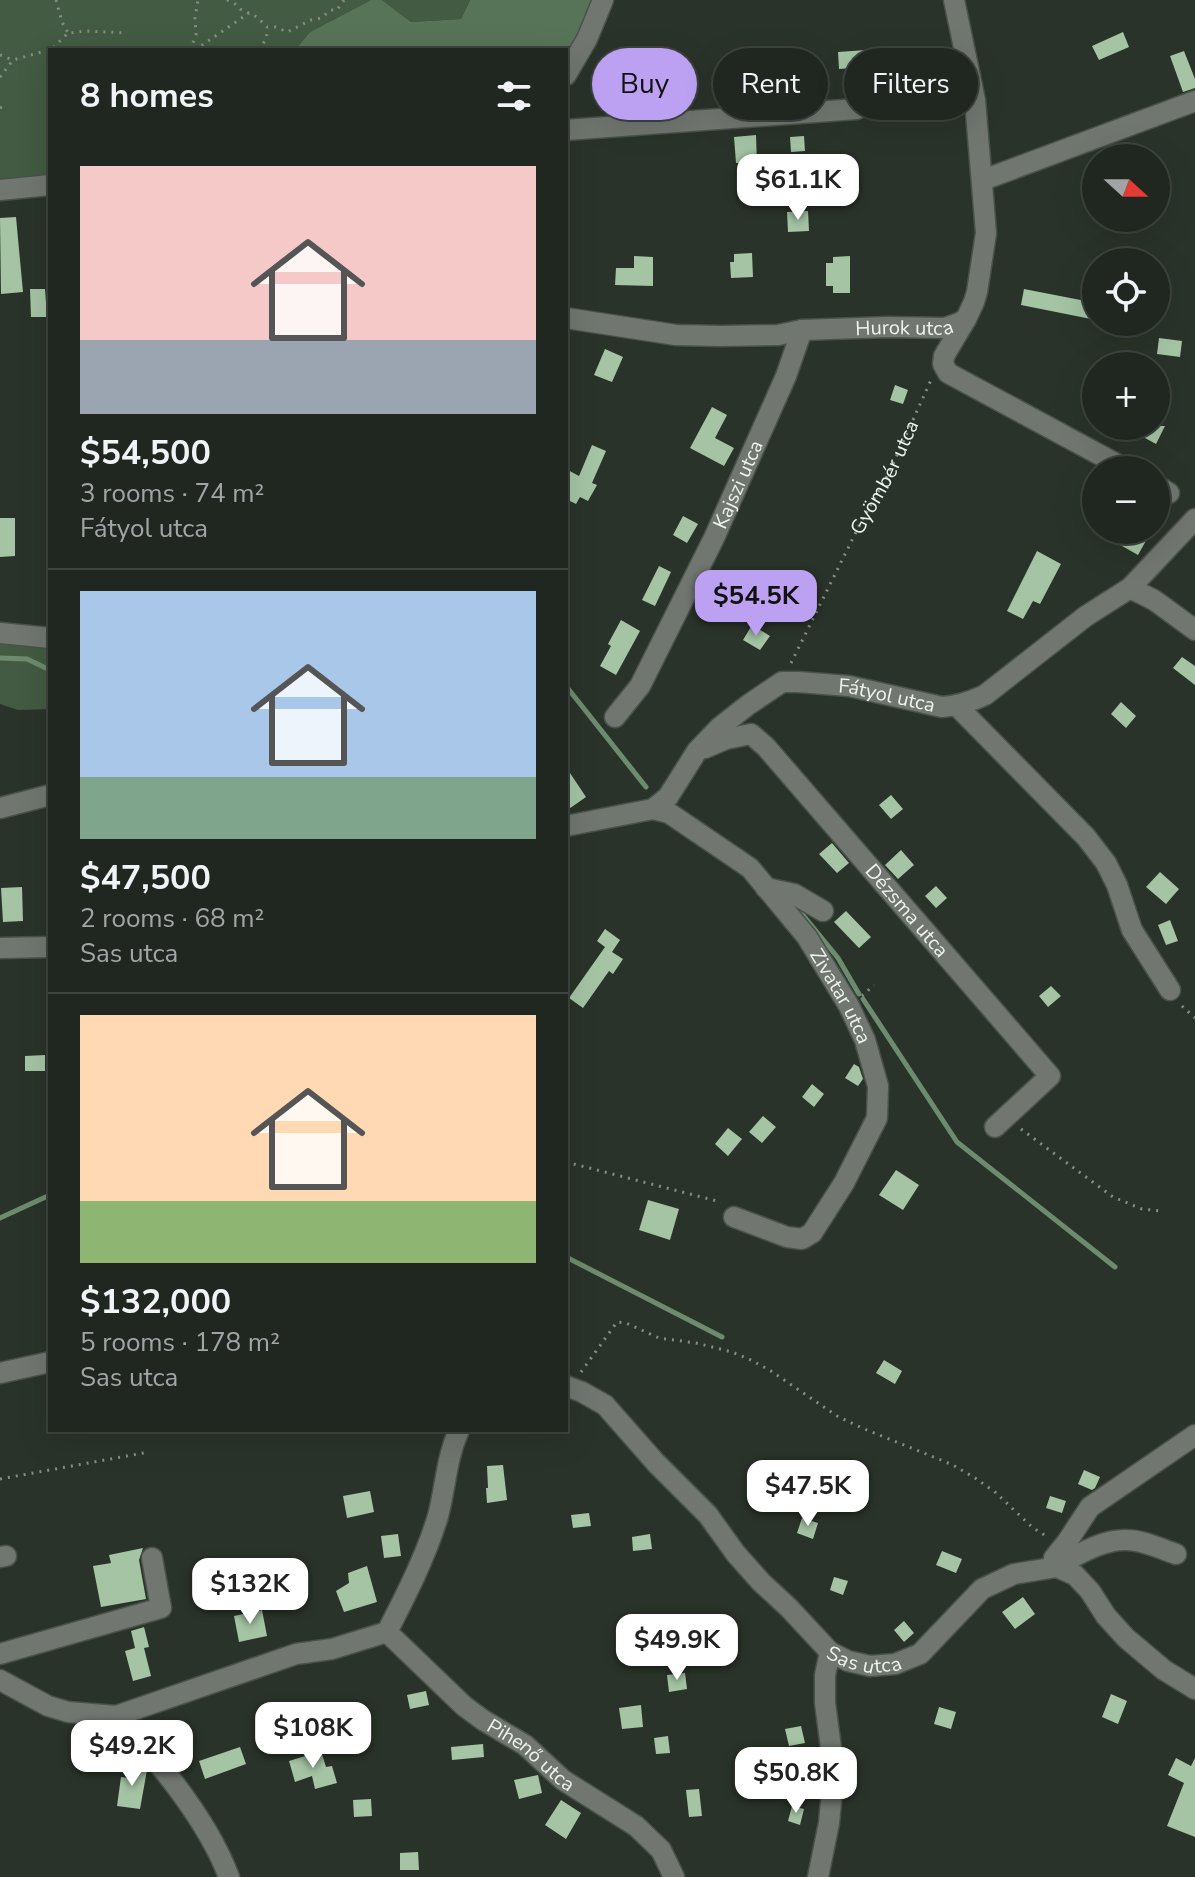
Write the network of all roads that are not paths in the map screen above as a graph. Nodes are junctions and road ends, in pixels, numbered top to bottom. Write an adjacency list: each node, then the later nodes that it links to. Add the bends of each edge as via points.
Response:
1 (603, 0): 3 (street)
2 (954, 0): 7 (street, Hurok utca, via 975,100)
3 (568, 72)
4 (1195, 101): 7 (street)
5 (844, 110): 6 (street)
6 (568, 130)
7 (983, 180): 11 (street, Hurok utca, via 986,233 977,292)
8 (48, 185): 9 (street)
9 (0, 190)
10 (568, 318): 12 (street, Hurok utca, via 676,335 778,335)
11 (966, 319): 12 (street, Hurok utca, via 945,328); 13 (street, via 944,356 943,364 953,376)
12 (802, 330): 20 (street, Kajszi utca, via 714,538 640,686)
13 (1102, 456)
14 (1195, 519): 15 (street, Fátyol utca)
15 (1130, 588): 16 (street); 19 (street, Fátyol utca, via 985,695)
16 (1195, 630)
17 (0, 633): 18 (street)
18 (48, 638)
19 (957, 706): 21 (street, Fátyol utca, via 927,705 849,686 782,682 720,727); 30 (street, via 1100,855 1132,930)
20 (615, 717)
21 (697, 751): 24 (street, via 668,797); 31 (street, Dézsma utca, via 751,734 766,747 1050,1076)
22 (48, 796): 23 (street)
23 (0, 808)
24 (653, 809): 25 (street); 26 (street, Zivatar utca, via 669,813 750,868)
25 (568, 826)
26 (766, 888): 27 (street, via 794,894); 32 (street, Zivatar utca, via 807,937 849,1006 878,1086 877,1118 812,1233 802,1239 787,1237)
27 (823, 911)
28 (48, 947): 29 (street)
29 (0, 948)
30 (1170, 990)
31 (1002, 1121)
32 (730, 1211)
33 (48, 1362): 34 (street)
34 (0, 1373)
35 (569, 1387): 44 (street, Sas utca, via 605,1405)
36 (455, 1434): 41 (street, via 429,1542)
37 (1195, 1435): 39 (street, via 1090,1507)
38 (1176, 1554): 39 (street, Sas utca, via 1103,1544 1060,1564)
39 (1059, 1557): 44 (street, Sas utca, via 982,1589 912,1659 870,1666); 46 (street, via 1133,1645)
40 (152, 1558): 43 (street, via 161,1608)
41 (387, 1632): 47 (street, via 296,1654); 49 (street, Pihenő utca, via 464,1706 525,1745 563,1780 636,1826 661,1850)
42 (799, 1645): 44 (street)
43 (0, 1654)
44 (830, 1655): 50 (street, via 824,1685 834,1770)
45 (0, 1680): 47 (street, via 48,1706)
46 (1195, 1689)
47 (116, 1716): 48 (street, via 191,1807 220,1852)
48 (229, 1877)
49 (674, 1877)
50 (818, 1877)

